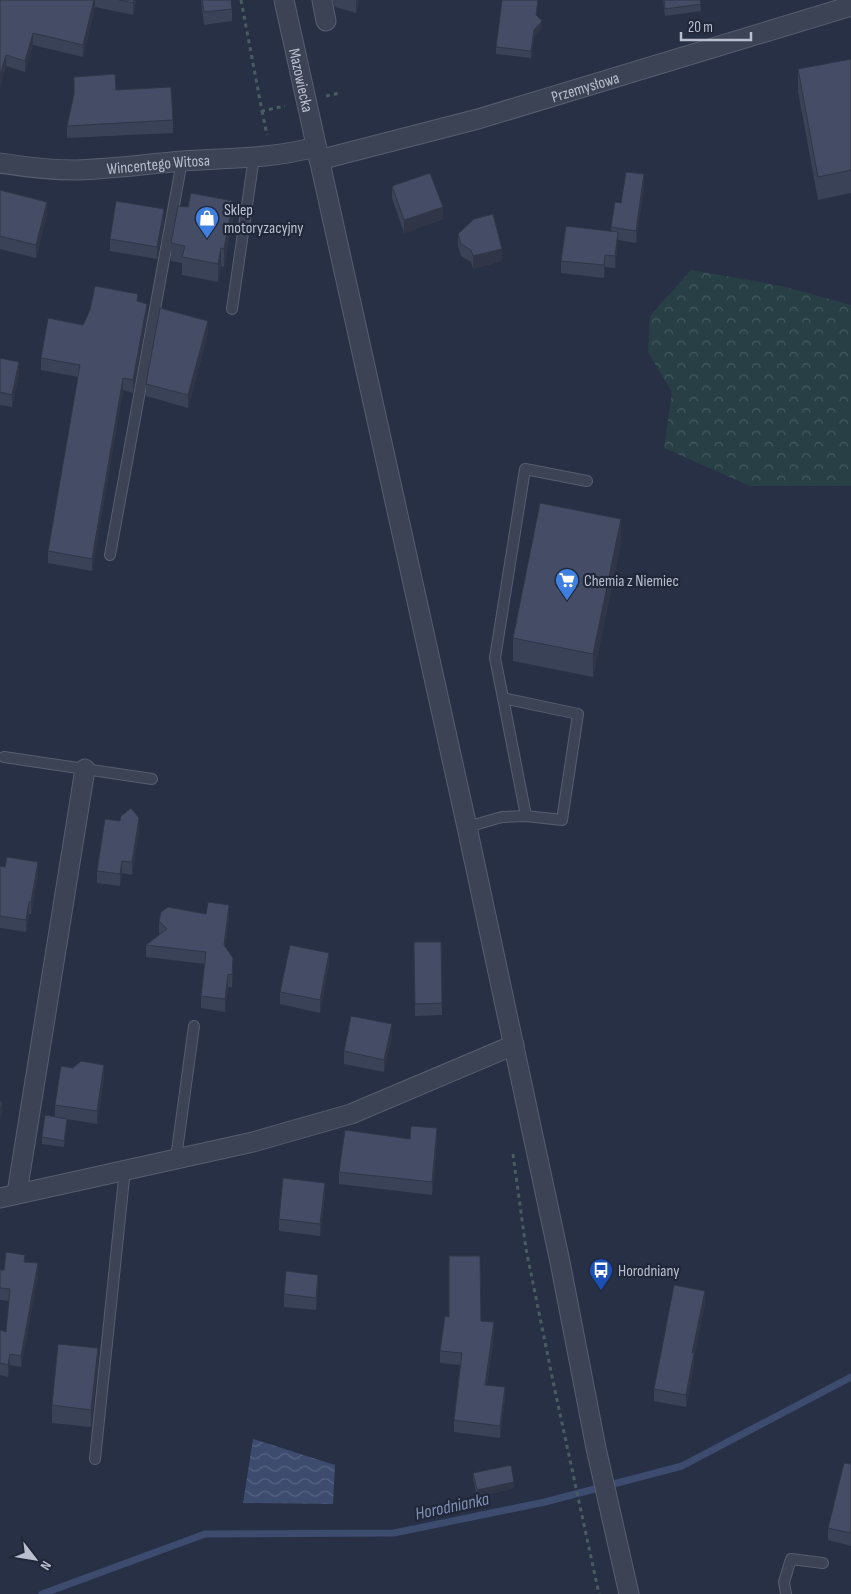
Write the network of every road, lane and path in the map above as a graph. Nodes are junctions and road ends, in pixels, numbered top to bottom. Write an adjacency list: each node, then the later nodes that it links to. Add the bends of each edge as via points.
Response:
1 (241, 0): 7 (path, via 262,111)
2 (284, 0): 7 (street, Mazowiecka)
3 (322, 0): 5 (street)
4 (851, 6): 8 (street, Przemysłowa, via 478,119)
5 (326, 21)
6 (340, 93): 7 (path)
7 (306, 101): 8 (street, Mazowiecka)
8 (317, 154): 9 (street, Wincentego Witosa); 20 (street, Mazowiecka)
9 (254, 157): 10 (street, Wincentego Witosa); 12 (lane)
10 (182, 161): 11 (street, Wincentego Witosa, via 77,170 35,169); 14 (lane)
11 (0, 163)
12 (232, 309)
13 (586, 481): 15 (lane, via 525,469 495,658)
14 (110, 554)
15 (503, 698): 19 (lane); 19 (lane, via 578,714 562,820)
16 (4, 757): 17 (lane)
17 (85, 769): 18 (lane); 26 (street)
18 (152, 779)
19 (526, 816): 20 (lane, via 502,817)
20 (468, 827): 22 (street, Mazowiecka)
21 (194, 1026): 23 (lane)
22 (514, 1045): 23 (street, via 351,1114 253,1142); 30 (street, Mazowiecka)
23 (176, 1158): 24 (street)
24 (125, 1170): 26 (street); 27 (lane)
25 (517, 1185): 29 (path, via 526,1249)
26 (9, 1195)
27 (95, 1459)
28 (823, 1563): 31 (lane, via 791,1560 784,1582)
29 (599, 1594)
30 (629, 1594)
31 (786, 1594)

